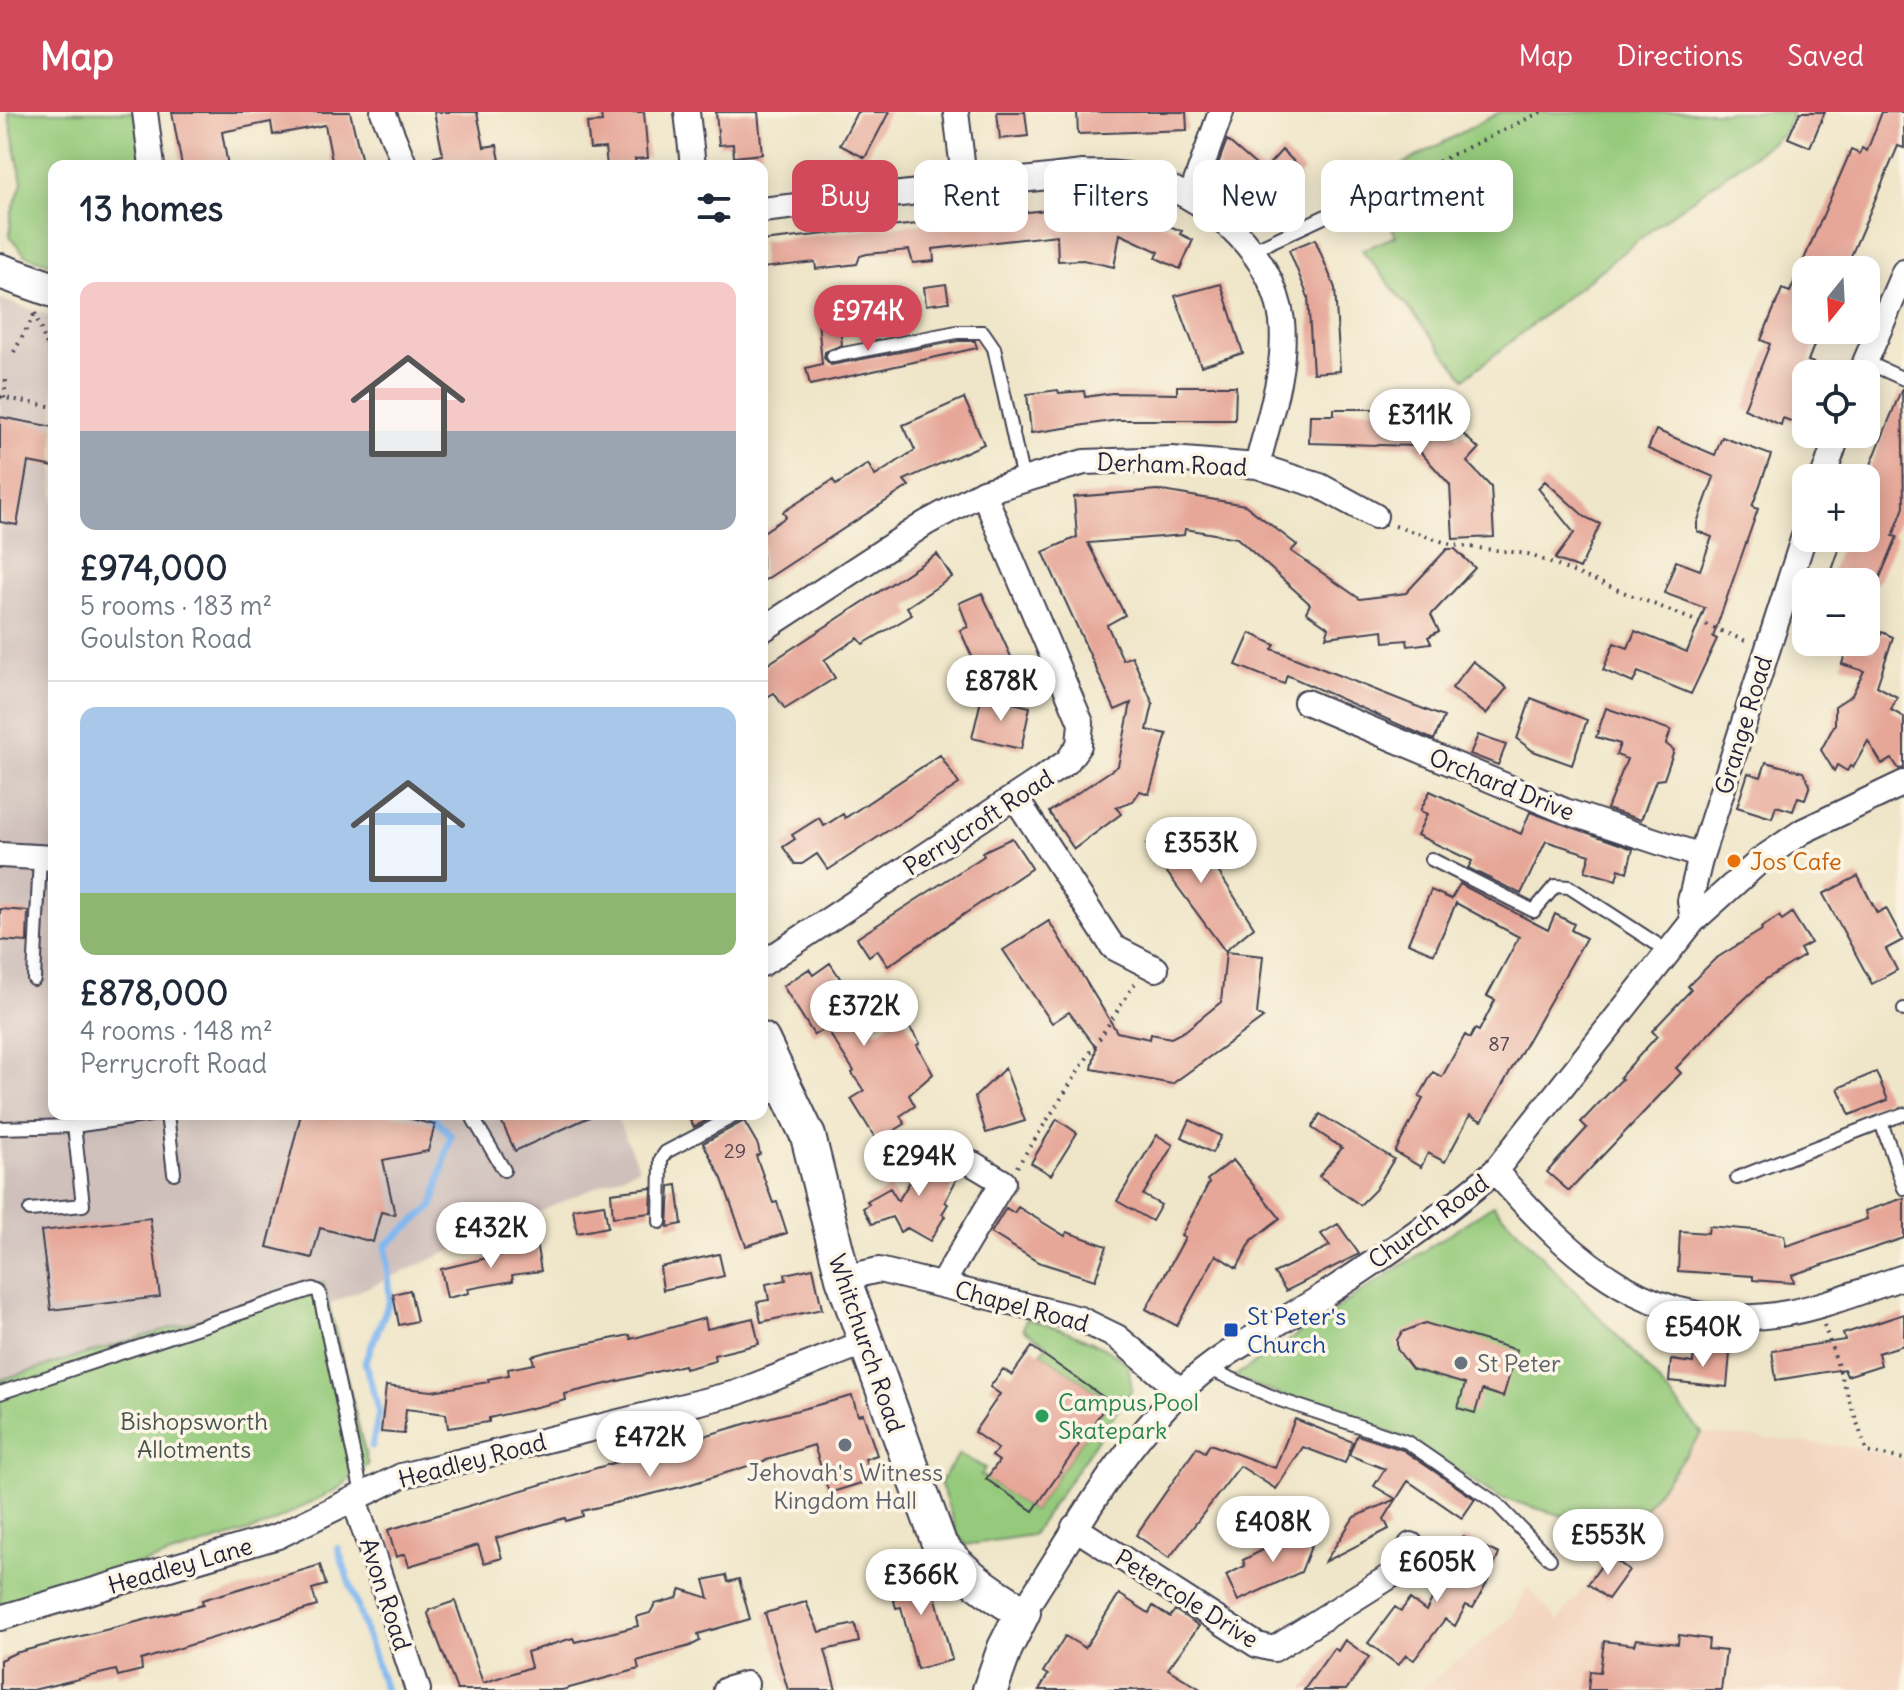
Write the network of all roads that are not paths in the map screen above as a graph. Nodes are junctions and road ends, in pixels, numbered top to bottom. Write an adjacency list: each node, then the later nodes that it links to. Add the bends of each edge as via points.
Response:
1 (145, 112): 6 (street)
2 (383, 112): 7 (street)
3 (687, 112): 8 (street)
4 (956, 112): 9 (street)
5 (1221, 112): 12 (street)
6 (151, 160)
7 (403, 160)
8 (692, 160)
9 (962, 160)
10 (1028, 179): 12 (street, via 1083,173 1137,176)
11 (914, 192): 13 (street)
12 (1191, 196): 15 (street, via 1234,230)
13 (768, 209)
14 (1321, 218): 15 (lane)
15 (1249, 252): 23 (street, via 1267,276 1282,321 1279,371)
16 (0, 271): 18 (street)
17 (1904, 272): 20 (street)
18 (48, 288)
19 (833, 356): 24 (lane, via 957,332 983,332 994,348)
20 (1866, 360)
21 (1880, 373): 22 (lane)
22 (1904, 379)
23 (1257, 466): 24 (street, Derham Road, via 1172,459 1084,462); 26 (street, Derham Road, via 1320,486)
24 (1023, 480): 25 (street, Derham Road)
25 (983, 492): 28 (street, Derham Road); 31 (street, Perrycroft Road, via 1081,723 1079,745 1067,762)
26 (1375, 516)
27 (1799, 552): 33 (street, Grange Road)
28 (768, 626)
29 (1306, 702): 33 (street, Orchard Drive, via 1565,811)
30 (1904, 783): 36 (street, Church Road, via 1803,831 1763,858)
31 (1015, 797): 38 (street, Perrycroft Road); 39 (street, via 1113,947)
32 (0, 855): 34 (street)
33 (1701, 856): 36 (street, Grange Road, via 1690,901)
34 (47, 858): 40 (lane)
35 (1431, 859): 37 (lane, via 1534,911 1555,886 1569,887)
36 (1693, 921): 37 (street, Church Road)
37 (1669, 952): 53 (street, Church Road)
38 (768, 960)
39 (1151, 966)
40 (34, 979)
41 (768, 1067): 42 (street, Whitchurch Road)
42 (774, 1094): 60 (street, Whitchurch Road, via 808,1136)
43 (1904, 1114): 48 (lane)
44 (116, 1120): 49 (lane)
45 (168, 1120): 54 (lane)
46 (474, 1120): 52 (lane)
47 (727, 1120): 58 (lane, via 661,1159)
48 (1881, 1122): 55 (lane); 56 (lane)
49 (74, 1126): 50 (lane); 57 (lane, via 83,1205)
50 (0, 1128)
51 (973, 1164): 61 (street, via 1003,1182)
52 (504, 1170)
53 (1495, 1171): 59 (street, via 1589,1267 1637,1297 1729,1317 1787,1313); 63 (street, Church Road, via 1320,1298)
54 (174, 1173)
55 (1737, 1178)
56 (1904, 1188)
57 (30, 1210)
58 (660, 1222)
59 (1904, 1277)
60 (843, 1278): 61 (street, Chapel Road, via 879,1270); 62 (street, Whitchurch Road)
61 (942, 1284): 64 (street, Chapel Road, via 1099,1327)
62 (866, 1342): 66 (street, Headley Road, via 736,1393 401,1476); 70 (street, Whitchurch Road, via 940,1546 956,1566)
63 (1207, 1368): 64 (street, Church Road); 69 (lane, via 1280,1400 1407,1442 1497,1504)
64 (1181, 1391): 67 (street, Church Road)
65 (0, 1393): 66 (lane, via 313,1289 319,1292)
66 (358, 1497): 71 (street, Headley Lane, via 278,1536); 72 (street, Avon Road)
67 (1074, 1527): 68 (street, Petercole Drive, via 1257,1645 1274,1649 1400,1570); 70 (street, Church Road)
68 (1411, 1545)
69 (1550, 1559)
70 (1023, 1612): 73 (street, Church Road)
71 (0, 1618)
72 (418, 1690)
73 (990, 1690)

